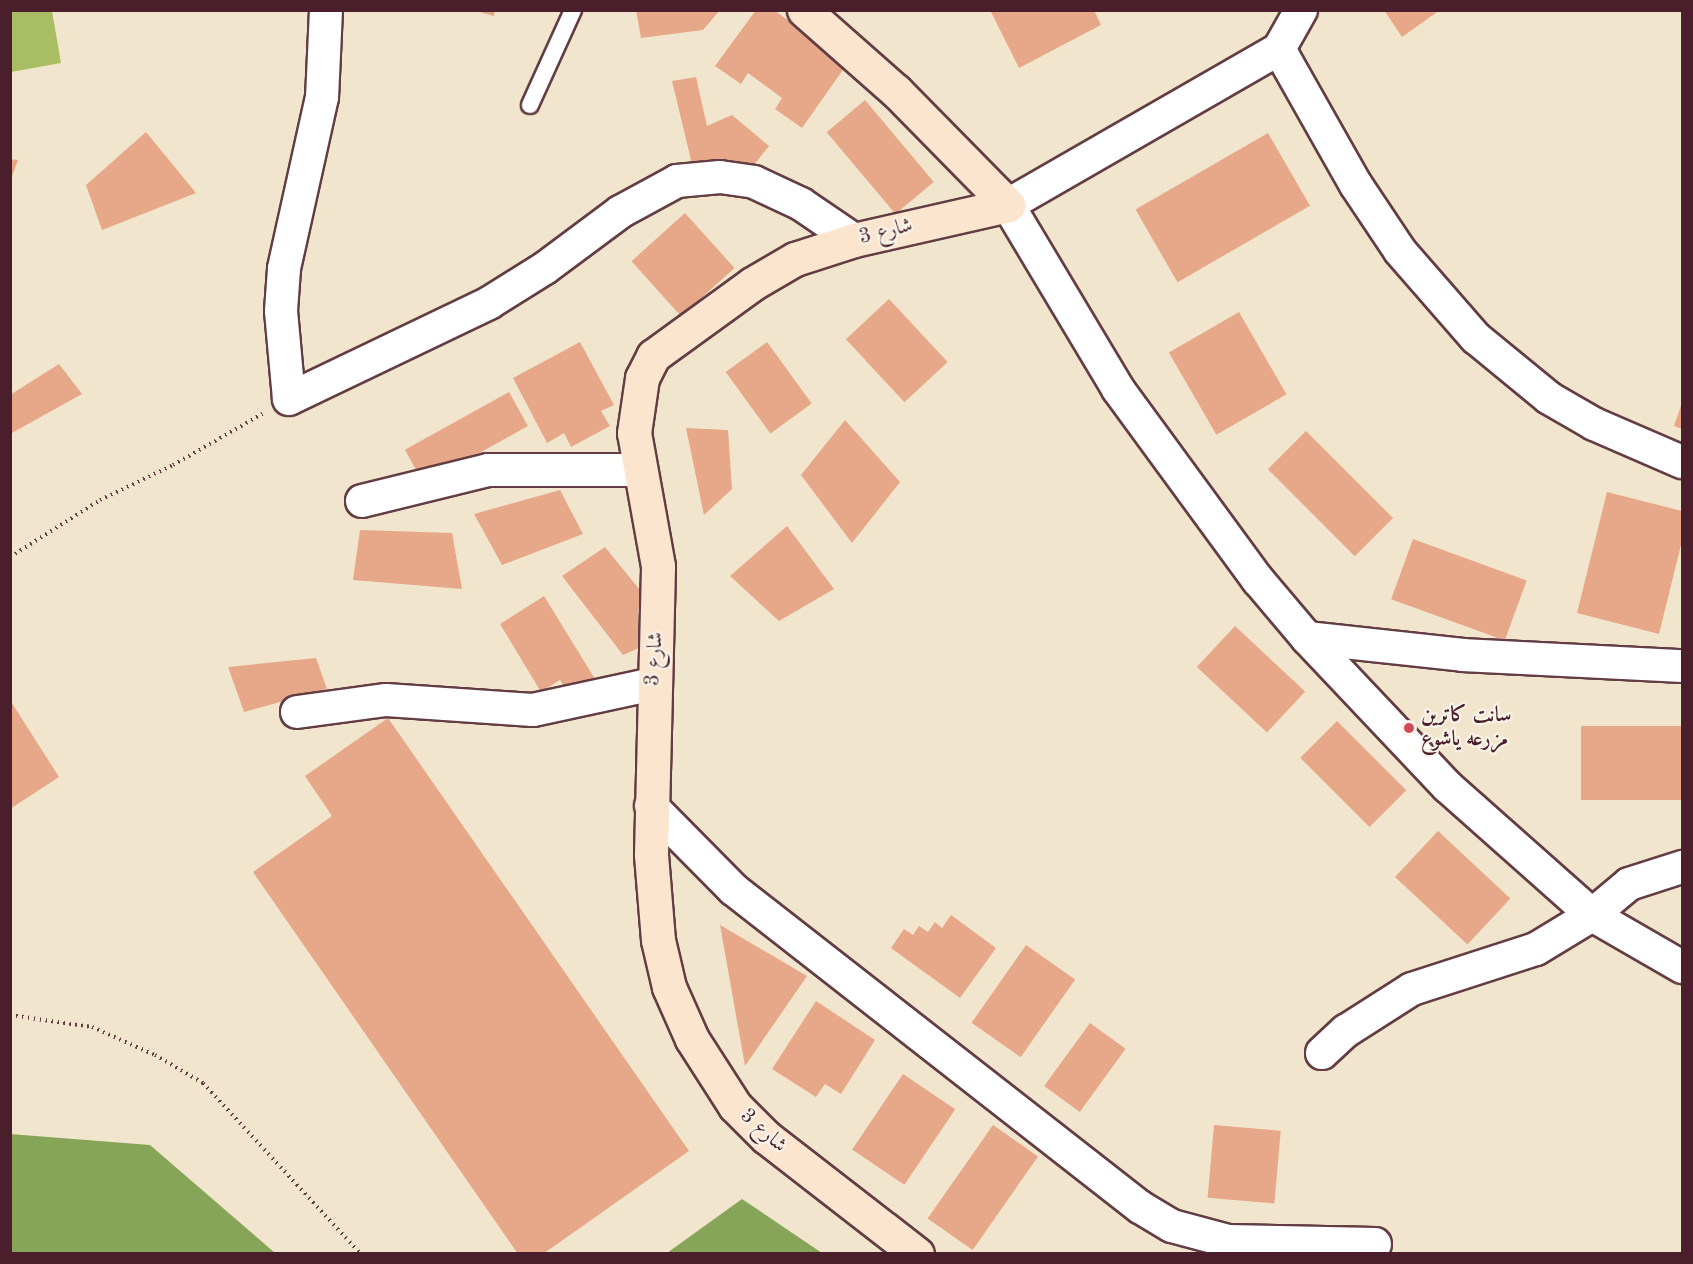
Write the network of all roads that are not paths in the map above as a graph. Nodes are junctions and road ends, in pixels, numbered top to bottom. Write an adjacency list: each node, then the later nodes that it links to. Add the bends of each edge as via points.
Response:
1 (326, 10): 8 (street, via 322,97 284,269 280,311 289,399 489,303 621,212 677,181 720,177 754,183 801,204)
2 (573, 10): 6 (lane)
3 (804, 10): 7 (street, via 897,91)
4 (1301, 10): 5 (street)
5 (1279, 49): 7 (street); 9 (street, via 1356,185 1394,241 1435,295 1476,338 1549,398)
6 (530, 105)
7 (1008, 205): 8 (street, شارع 3); 12 (street, via 1118,389 1258,580)
8 (854, 240): 10 (street, شارع 3, via 795,259 760,279 653,356 642,378 634,433)
9 (1683, 462)
10 (640, 470): 11 (street, via 488,470); 14 (street, شارع 3, via 658,566)
11 (362, 501)
12 (1307, 638): 13 (street, via 1463,655); 18 (street, via 1448,787)
13 (1683, 666)
14 (653, 684): 15 (street, via 533,710 386,700); 16 (street, شارع 3)
15 (297, 712)
16 (651, 806): 21 (street, via 733,889 1140,1207 1172,1226 1228,1242); 22 (street, شارع 3, via 654,903 663,967 679,1013 704,1060 735,1106 766,1137)
17 (1683, 867): 18 (street, via 1629,884)
18 (1592, 915): 19 (street); 20 (street, via 1536,949 1412,989 1346,1030)
19 (1683, 967)
20 (1322, 1053)
21 (1376, 1244)
22 (917, 1254)

